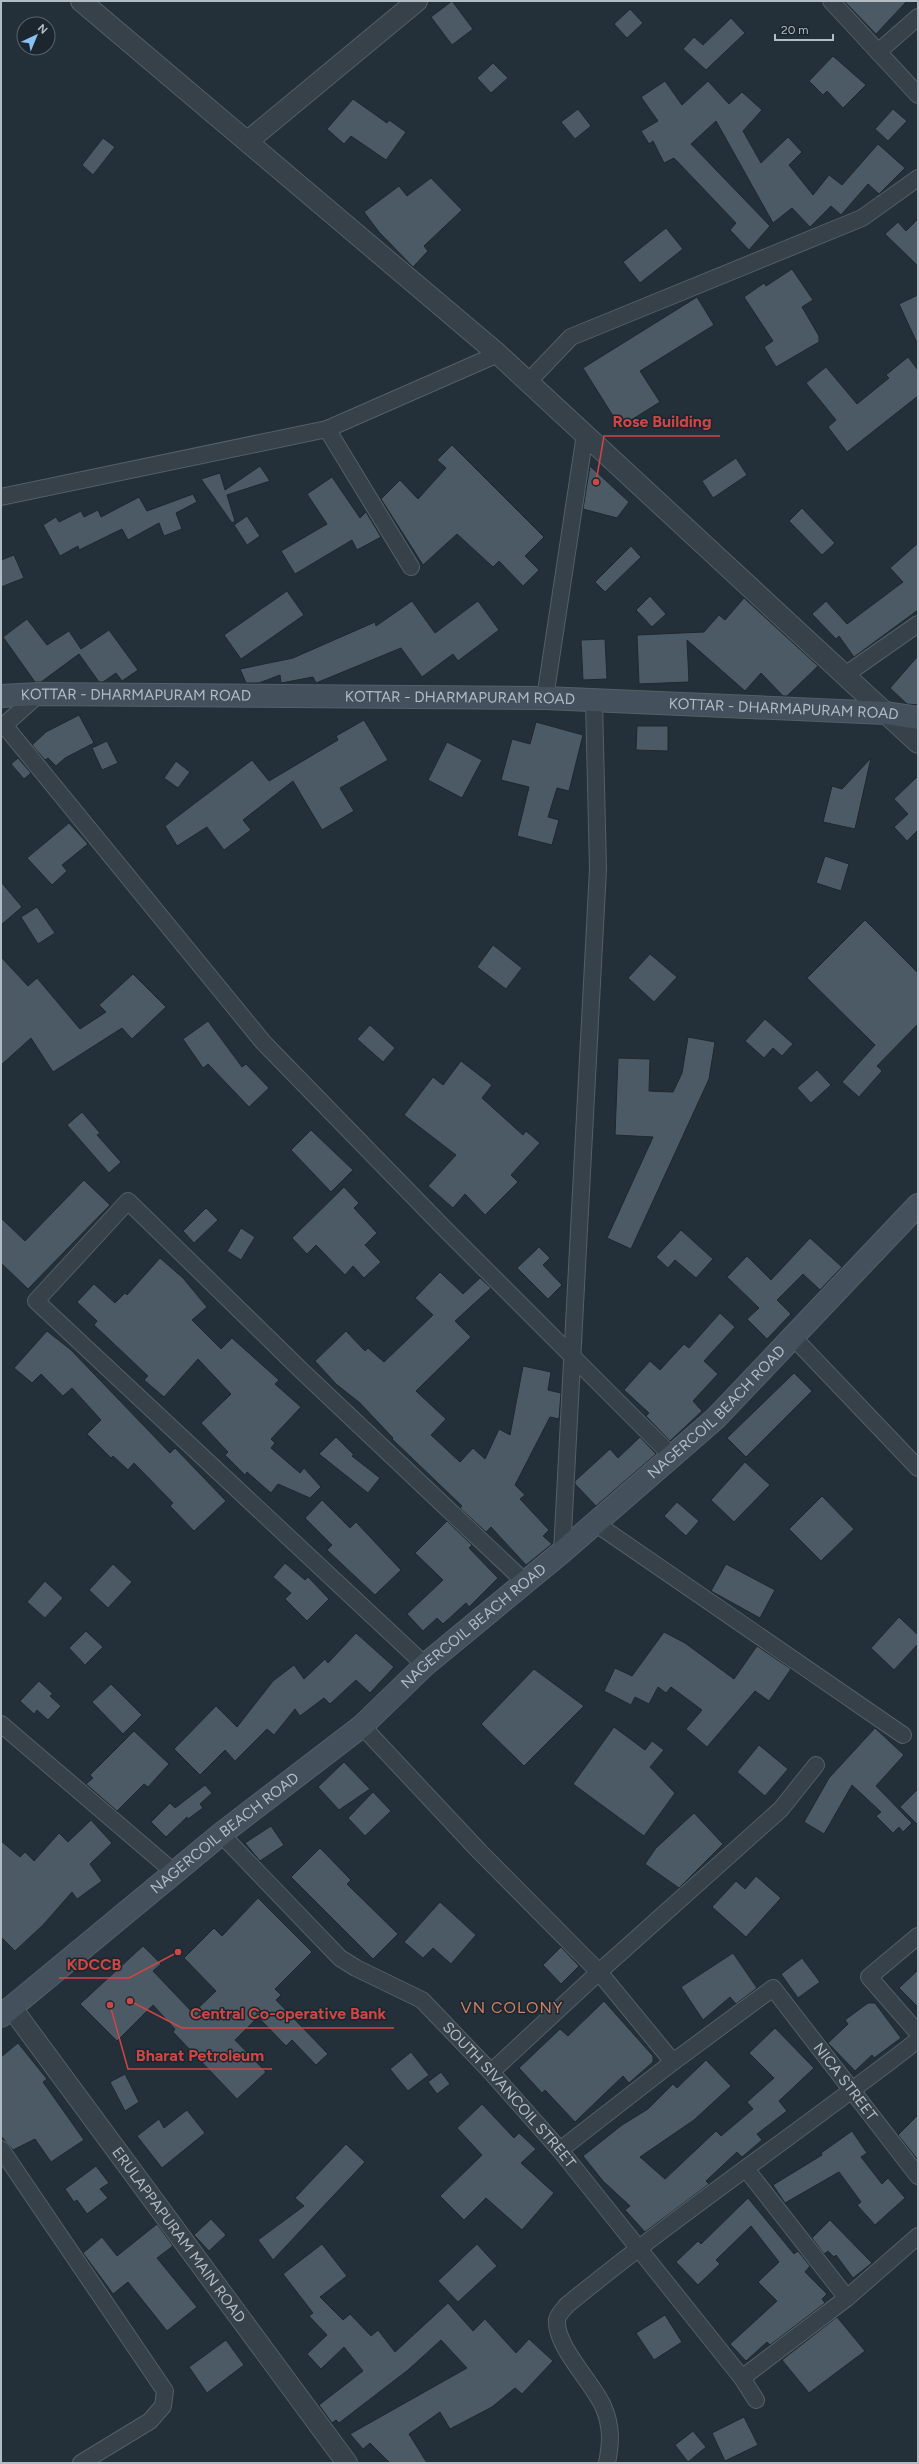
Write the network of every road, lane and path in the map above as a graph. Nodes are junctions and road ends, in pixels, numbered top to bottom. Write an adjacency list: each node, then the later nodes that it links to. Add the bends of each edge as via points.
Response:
1 (81, 1): 7 (street)
2 (417, 1): 7 (street)
3 (831, 1): 5 (street)
4 (918, 17): 5 (street)
5 (878, 52): 6 (street)
6 (918, 95)
7 (248, 141): 9 (street)
8 (918, 178): 10 (street, via 862,218 571,337)
9 (498, 354): 10 (street); 11 (street)
10 (528, 382): 12 (street)
11 (327, 429): 13 (street); 14 (street)
12 (585, 434): 16 (street); 19 (street)
13 (1, 497)
14 (410, 567)
15 (918, 624): 16 (street)
16 (845, 675): 21 (street)
17 (39, 694): 18 (main road, KOTTAR - DHARMAPURAM ROAD); 19 (main road, KOTTAR - DHARMAPURAM ROAD); 23 (street)
18 (1, 696)
19 (545, 698): 20 (main road, KOTTAR - DHARMAPURAM ROAD)
20 (594, 701): 21 (main road, KOTTAR - DHARMAPURAM ROAD); 27 (street, via 598,869)
21 (886, 713): 22 (main road, KOTTAR - DHARMAPURAM ROAD); 24 (street)
22 (918, 718)
23 (3, 726): 27 (street, via 263,1042)
24 (918, 743)
25 (918, 1205): 26 (main road, NAGERCOIL BEACH ROAD)
26 (793, 1336): 28 (main road, NAGERCOIL BEACH ROAD, via 716,1418); 29 (street)
27 (573, 1358): 28 (street); 31 (street)
28 (672, 1456): 30 (main road, NAGERCOIL BEACH ROAD)
29 (918, 1468)
30 (595, 1523): 31 (main road, NAGERCOIL BEACH ROAD); 36 (street)
31 (562, 1552): 32 (main road, NAGERCOIL BEACH ROAD)
32 (525, 1582): 33 (main road, NAGERCOIL BEACH ROAD); 33 (street, via 304,1373 128,1201 36,1301)
33 (425, 1665): 35 (main road, NAGERCOIL BEACH ROAD)
34 (1, 1724): 39 (street)
35 (362, 1726): 38 (main road, NAGERCOIL BEACH ROAD); 41 (street, via 480,1852)
36 (903, 1735)
37 (816, 1765): 41 (street, via 781,1809)
38 (221, 1834): 39 (main road, NAGERCOIL BEACH ROAD); 46 (street, SOUTH SIVANCOIL STREET, via 340,1958 422,2000)
39 (175, 1873): 42 (main road, NAGERCOIL BEACH ROAD)
40 (918, 1936): 43 (street, via 869,1977)
41 (599, 1972): 45 (street); 46 (street)
42 (6, 2012): 58 (street, ERULAPPAPURAM MAIN ROAD)
43 (918, 2033)
44 (918, 2040): 47 (street)
45 (673, 2062): 47 (street, NICA STREET, via 773,1988); 49 (street)
46 (491, 2072): 49 (street, SOUTH SIVANCOIL STREET)
47 (853, 2091): 50 (street); 51 (street, NICA STREET)
48 (1, 2149): 57 (street, via 164,2391 163,2406 150,2421)
49 (560, 2150): 53 (street, SOUTH SIVANCOIL STREET)
50 (746, 2169): 53 (street); 54 (street)
51 (918, 2176)
52 (918, 2236): 54 (street)
53 (638, 2247): 55 (street, SOUTH SIVANCOIL STREET); 59 (street, via 567,2305 557,2320 559,2333 570,2356 603,2405 611,2440)
54 (847, 2298): 55 (street)
55 (742, 2378): 56 (street, SOUTH SIVANCOIL STREET)
56 (756, 2400)
57 (81, 2463)
58 (347, 2463)
59 (607, 2463)

